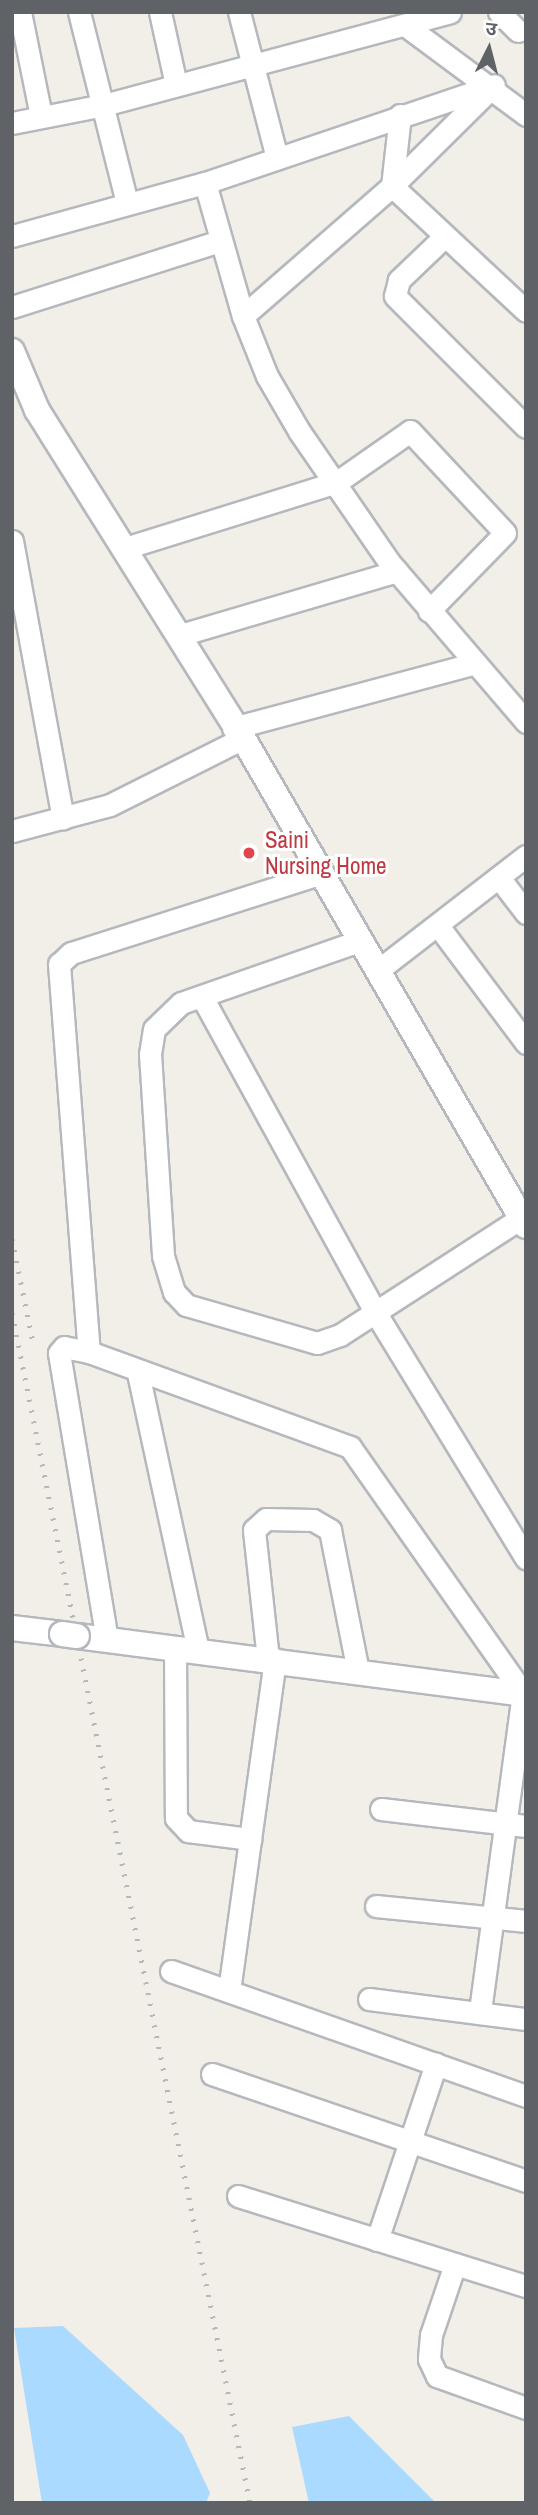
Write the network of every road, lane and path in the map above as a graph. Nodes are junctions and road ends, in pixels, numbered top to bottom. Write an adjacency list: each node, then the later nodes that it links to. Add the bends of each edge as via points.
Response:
1 (20, 12): 15 (street)
2 (79, 12): 12 (street)
3 (160, 12): 10 (street)
4 (239, 12): 9 (street)
5 (450, 12): 7 (street)
6 (499, 12): 8 (street)
7 (405, 25): 9 (street); 11 (street)
8 (518, 31)
9 (253, 67): 10 (street); 17 (street)
10 (176, 85): 12 (street)
11 (494, 85): 13 (street); 14 (street); 19 (street)
12 (104, 105): 15 (street); 20 (street)
13 (400, 115): 17 (street); 19 (street)
14 (526, 115)
15 (41, 116): 16 (street)
16 (12, 123)
17 (277, 158): 18 (street)
18 (205, 183): 20 (street); 23 (street)
19 (392, 186): 22 (street); 26 (street)
20 (127, 202): 21 (street)
21 (12, 236)
22 (445, 236): 25 (street); 28 (street, via 399,280 395,296)
23 (220, 241): 24 (street); 26 (street)
24 (12, 307)
25 (526, 311)
26 (243, 316): 29 (street, via 267,376)
27 (12, 351): 31 (street, via 37,410)
28 (526, 427)
29 (337, 482): 31 (street); 32 (street); 33 (street, via 401,434 419,434 503,528 503,539)
30 (12, 541): 38 (street)
31 (125, 548): 34 (street)
32 (397, 571): 33 (street); 34 (street)
33 (429, 611): 35 (street)
34 (180, 635): 37 (street)
35 (475, 663): 36 (street); 37 (street)
36 (526, 722)
37 (238, 733): 38 (street, via 110,806); 41 (street)
38 (63, 818): 39 (street)
39 (12, 831)
40 (526, 856): 42 (street)
41 (319, 873): 45 (street); 51 (street, via 71,953 59,964)
42 (500, 879): 43 (street); 44 (street)
43 (526, 912)
44 (439, 927): 46 (street); 48 (street)
45 (359, 941): 46 (street); 47 (street)
46 (377, 971): 49 (street)
47 (202, 997): 50 (street); 50 (street, via 167,1010 150,1054 163,1256 174,1292 186,1305 317,1343)
48 (526, 1043)
49 (523, 1222): 50 (street)
50 (374, 1312): 53 (street)
51 (89, 1352): 52 (street); 55 (street, via 65,1347 59,1353)
52 (138, 1373): 56 (street); 59 (street, via 349,1447)
53 (526, 1558)
54 (12, 1628): 55 (street, bridge)
55 (106, 1639): 56 (street)
56 (186, 1648): 57 (street); 62 (street, via 179,1826)
57 (271, 1659): 58 (street); 58 (street, via 254,1530 266,1520 313,1520 330,1530 334,1542); 62 (street)
58 (358, 1671): 59 (street)
59 (524, 1694): 61 (street)
60 (381, 1808): 61 (street)
61 (516, 1825): 64 (street)
62 (250, 1839): 67 (street)
63 (376, 1906): 64 (street)
64 (493, 1918): 65 (street); 69 (street)
65 (526, 1921)
66 (171, 1971): 67 (street)
67 (229, 1991): 71 (street)
68 (369, 1999): 69 (street)
69 (480, 2013): 70 (street)
70 (526, 2019)
71 (436, 2064): 73 (street); 74 (street)
72 (212, 2074): 74 (street)
73 (526, 2096)
74 (410, 2141): 75 (street); 77 (street)
75 (526, 2181)
76 (238, 2196): 77 (street)
77 (377, 2240): 78 (street)
78 (455, 2264): 79 (street); 80 (street, via 431,2335 429,2358 437,2376)
79 (526, 2286)
80 (526, 2408)

